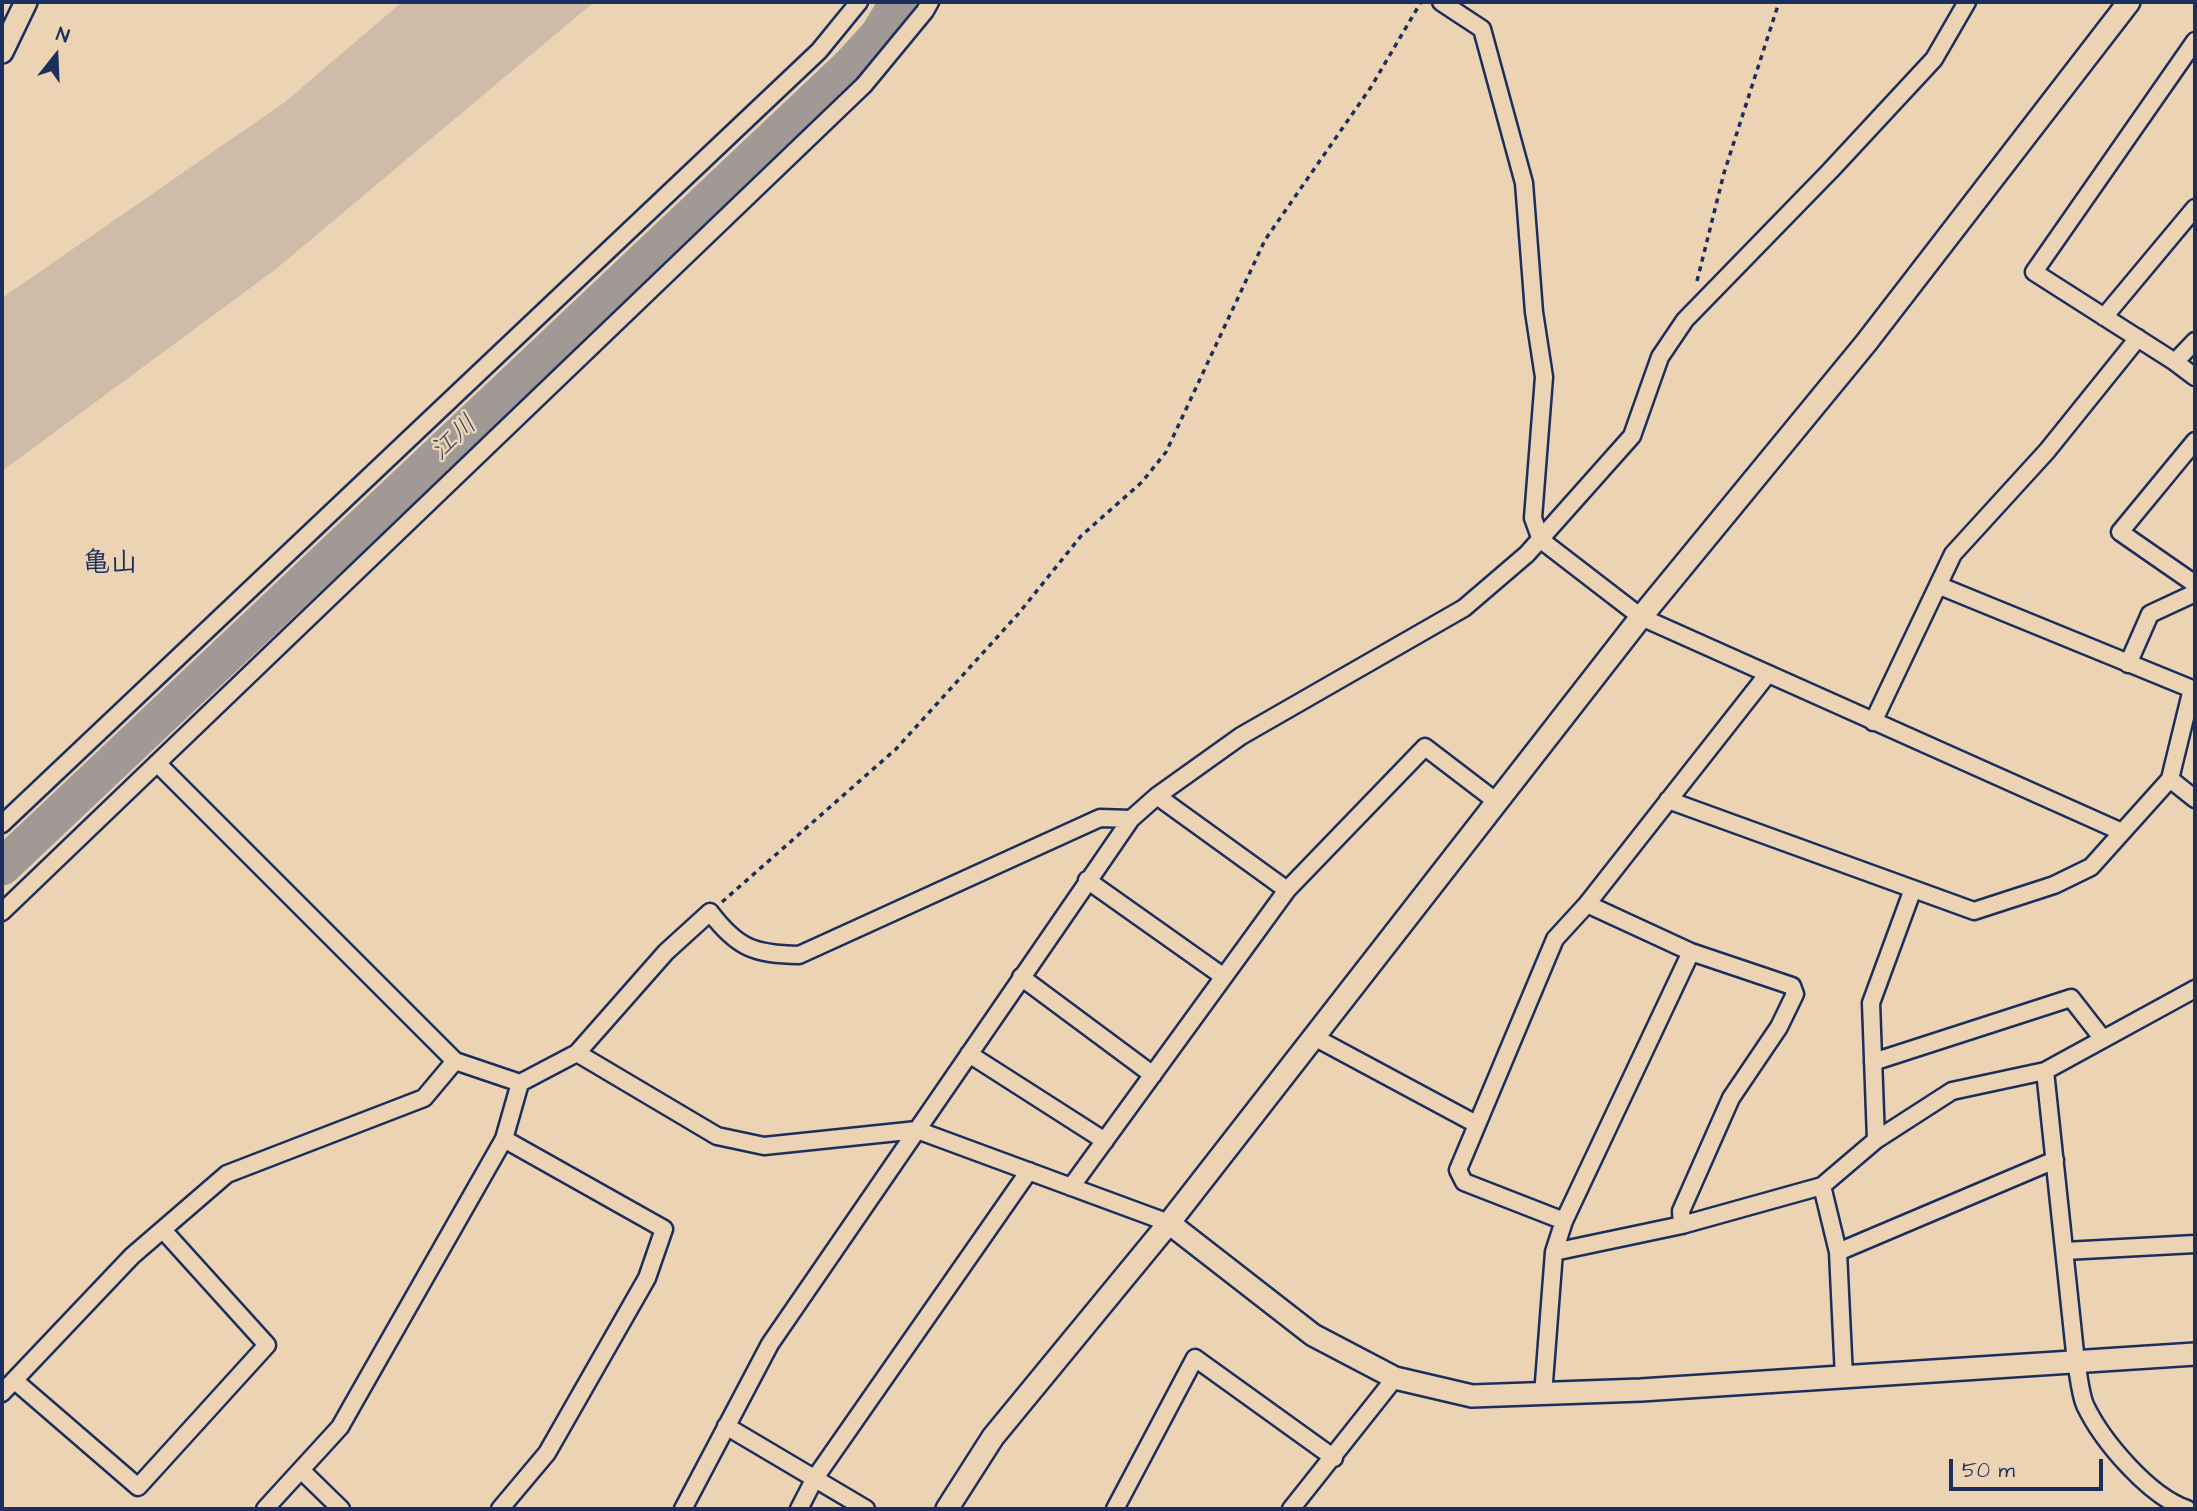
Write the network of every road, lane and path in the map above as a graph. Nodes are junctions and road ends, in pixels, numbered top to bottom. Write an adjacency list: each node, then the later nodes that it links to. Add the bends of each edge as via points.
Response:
1 (26, 2): 10 (street)
2 (859, 2): 34 (street, via 819,51)
3 (930, 2): 27 (street, via 864,85)
4 (1420, 2): 41 (path, via 1371,87 1265,240 1166,452 1142,482 1080,537 1019,614 896,749)
5 (1441, 2): 19 (street, via 1482,29 1524,183 1534,312 1545,377 1533,518)
6 (1779, 2): 12 (path, via 1724,173)
7 (1967, 2): 19 (street, via 1934,59 1685,320 1660,357 1632,436)
8 (2129, 2): 23 (street, via 1867,343)
9 (2195, 41): 13 (street, via 2034,272)
10 (2, 52)
11 (2195, 208): 13 (street)
12 (1696, 284)
13 (2104, 317): 14 (street)
14 (2138, 338): 16 (street); 21 (street, via 2048,451 1953,554)
15 (2195, 341): 16 (street)
16 (2175, 362): 17 (street)
17 (2195, 377)
18 (2195, 441): 20 (street, via 2120,532)
19 (1541, 540): 23 (street); 29 (street, via 1464,608 1241,736)
20 (2195, 584)
21 (1940, 586): 24 (street); 26 (street)
22 (2195, 593): 24 (street, via 2150,614)
23 (1641, 617): 25 (street); 32 (street)
24 (2128, 664): 28 (street, via 2192,689)
25 (1767, 675): 26 (street); 31 (street)
26 (1873, 722): 35 (street)
27 (157, 763): 40 (street); 50 (street)
28 (2170, 779): 30 (street); 35 (street)
29 (1157, 796): 33 (street); 38 (street)
30 (2195, 799)
31 (1668, 800): 37 (street); 39 (street)
32 (1497, 802): 38 (street, via 1425,747); 46 (street)
33 (1131, 819): 36 (street); 41 (street, via 1100,818 799,955 761,954 725,932)
34 (2, 824)
35 (2122, 832): 37 (street, via 2091,867 2054,885 1974,911)
36 (1087, 880): 43 (street); 44 (street)
37 (1913, 889): 51 (street, via 1871,1003)
38 (1287, 890): 44 (street)
39 (1587, 904): 42 (street); 55 (street, via 1555,939)
40 (2, 912)
41 (710, 912): 48 (street, via 666,952)
42 (1690, 952): 64 (street); 66 (street, via 1792,986 1795,994 1779,1027 1731,1098 1681,1211)
43 (1021, 977): 49 (street); 53 (street)
44 (1224, 977): 53 (street)
45 (2195, 989): 47 (street)
46 (1314, 1037): 55 (street); 65 (street)
47 (2103, 1040): 51 (street, via 2071,998); 52 (street)
48 (577, 1054): 54 (street); 56 (street, via 717,1136 752,1144 824,1142)
49 (969, 1054): 56 (street); 59 (street)
50 (455, 1061): 54 (street); 67 (street, via 425,1098 227,1174)
51 (1873, 1062): 58 (street)
52 (2045, 1071): 58 (street, via 1952,1091); 60 (street)
53 (1153, 1075): 59 (street)
54 (520, 1083): 57 (street)
55 (1476, 1124): 64 (street, via 1458,1170 1464,1182)
56 (917, 1130): 61 (street); 79 (street, via 770,1344)
57 (504, 1139): 81 (street, via 340,1427); 85 (street, via 664,1229 647,1278 547,1453)
58 (1876, 1140): 62 (street)
59 (1105, 1141): 63 (street)
60 (2055, 1160): 69 (street); 70 (street)
61 (1029, 1171): 63 (street); 82 (street)
62 (1822, 1186): 66 (street); 69 (street)
63 (1071, 1187): 65 (street)
64 (1564, 1221): 71 (street)
65 (1169, 1223): 75 (street, via 1313,1335); 89 (street, via 993,1437)
66 (1682, 1225): 71 (street)
67 (163, 1230): 76 (street, via 132,1256); 76 (street, via 267,1345 138,1487)
68 (2195, 1244): 70 (street)
69 (1838, 1251): 74 (street)
70 (2066, 1251): 73 (street)
71 (1553, 1252): 78 (street)
72 (2195, 1354): 73 (street)
73 (2076, 1363): 74 (street); 92 (street, via 2084,1403 2105,1440 2140,1476)
74 (1844, 1377): 78 (street)
75 (1395, 1378): 78 (street, via 1472,1396); 80 (street)
76 (14, 1380): 77 (street)
77 (2, 1394)
78 (1543, 1395)
79 (726, 1426): 82 (street); 86 (street)
80 (1334, 1458): 90 (street, via 1195,1358); 91 (street)
81 (302, 1471): 83 (street); 84 (street)
82 (815, 1478): 87 (street); 88 (street)
83 (265, 1509)
84 (341, 1509)
85 (500, 1509)
86 (682, 1509)
87 (799, 1509)
88 (866, 1509)
89 (947, 1509)
90 (1115, 1509)
91 (1291, 1509)
92 (2187, 1509)

